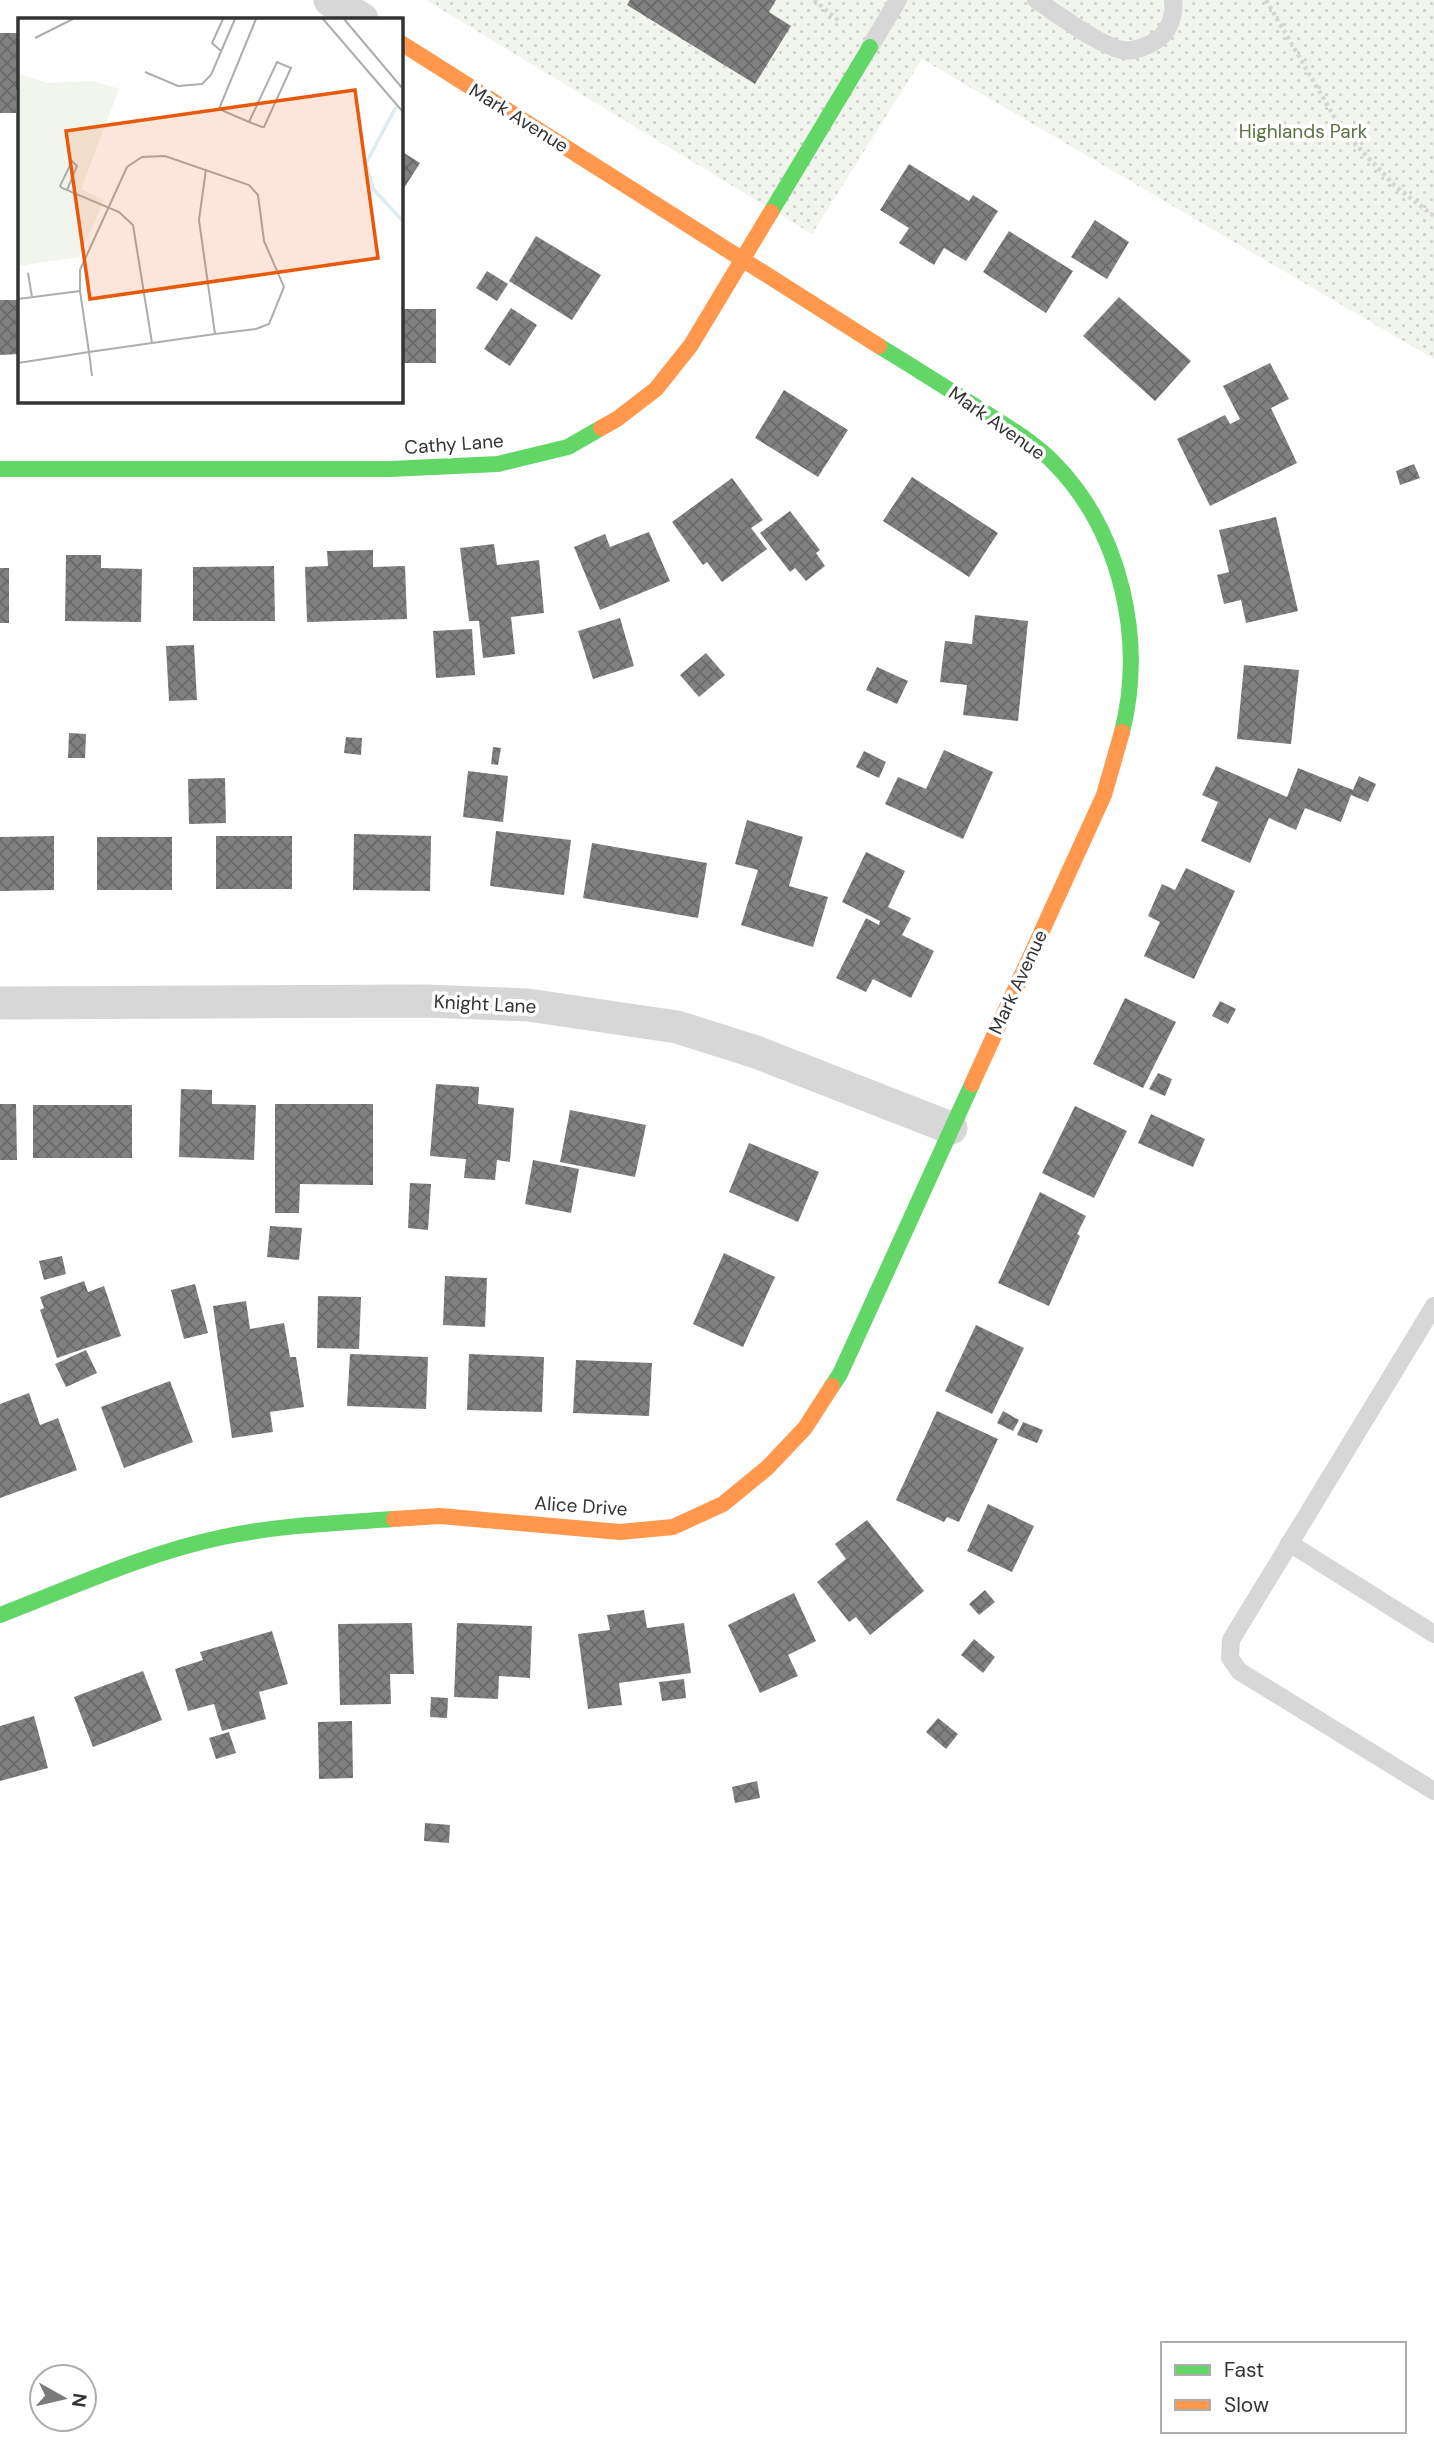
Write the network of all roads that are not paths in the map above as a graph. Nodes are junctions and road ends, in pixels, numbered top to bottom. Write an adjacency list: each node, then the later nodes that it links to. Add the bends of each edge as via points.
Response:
1 (330, 0): 5 (street)
2 (898, 0): 7 (lane)
3 (1036, 0): 4 (lane, via 1124,51 1143,48 1161,37 1175,13)
4 (1173, 0)
5 (360, 18)
6 (402, 44): 8 (street, Mark Avenue)
7 (870, 47): 8 (street, Cathy Lane)
8 (744, 258): 9 (street, Cathy Lane, via 691,345 656,389 617,419 568,447 498,464 390,469); 11 (street, Mark Avenue, via 1023,438 1056,466 1083,499 1109,548 1126,601 1131,653 1127,712 1104,795)
9 (0, 469)
10 (0, 1003): 11 (street, Knight Lane, via 425,1001 528,1005 677,1027 757,1052)
11 (951, 1128): 14 (street, Alice Drive, via 840,1374 805,1428 767,1468 723,1504 673,1527 620,1532 440,1516 222,1536 147,1558)
12 (1434, 1306): 13 (lane)
13 (1289, 1543): 15 (lane); 16 (lane, via 1231,1640 1230,1657 1239,1671)
14 (0, 1615)
15 (1434, 1634)
16 (1434, 1791)

